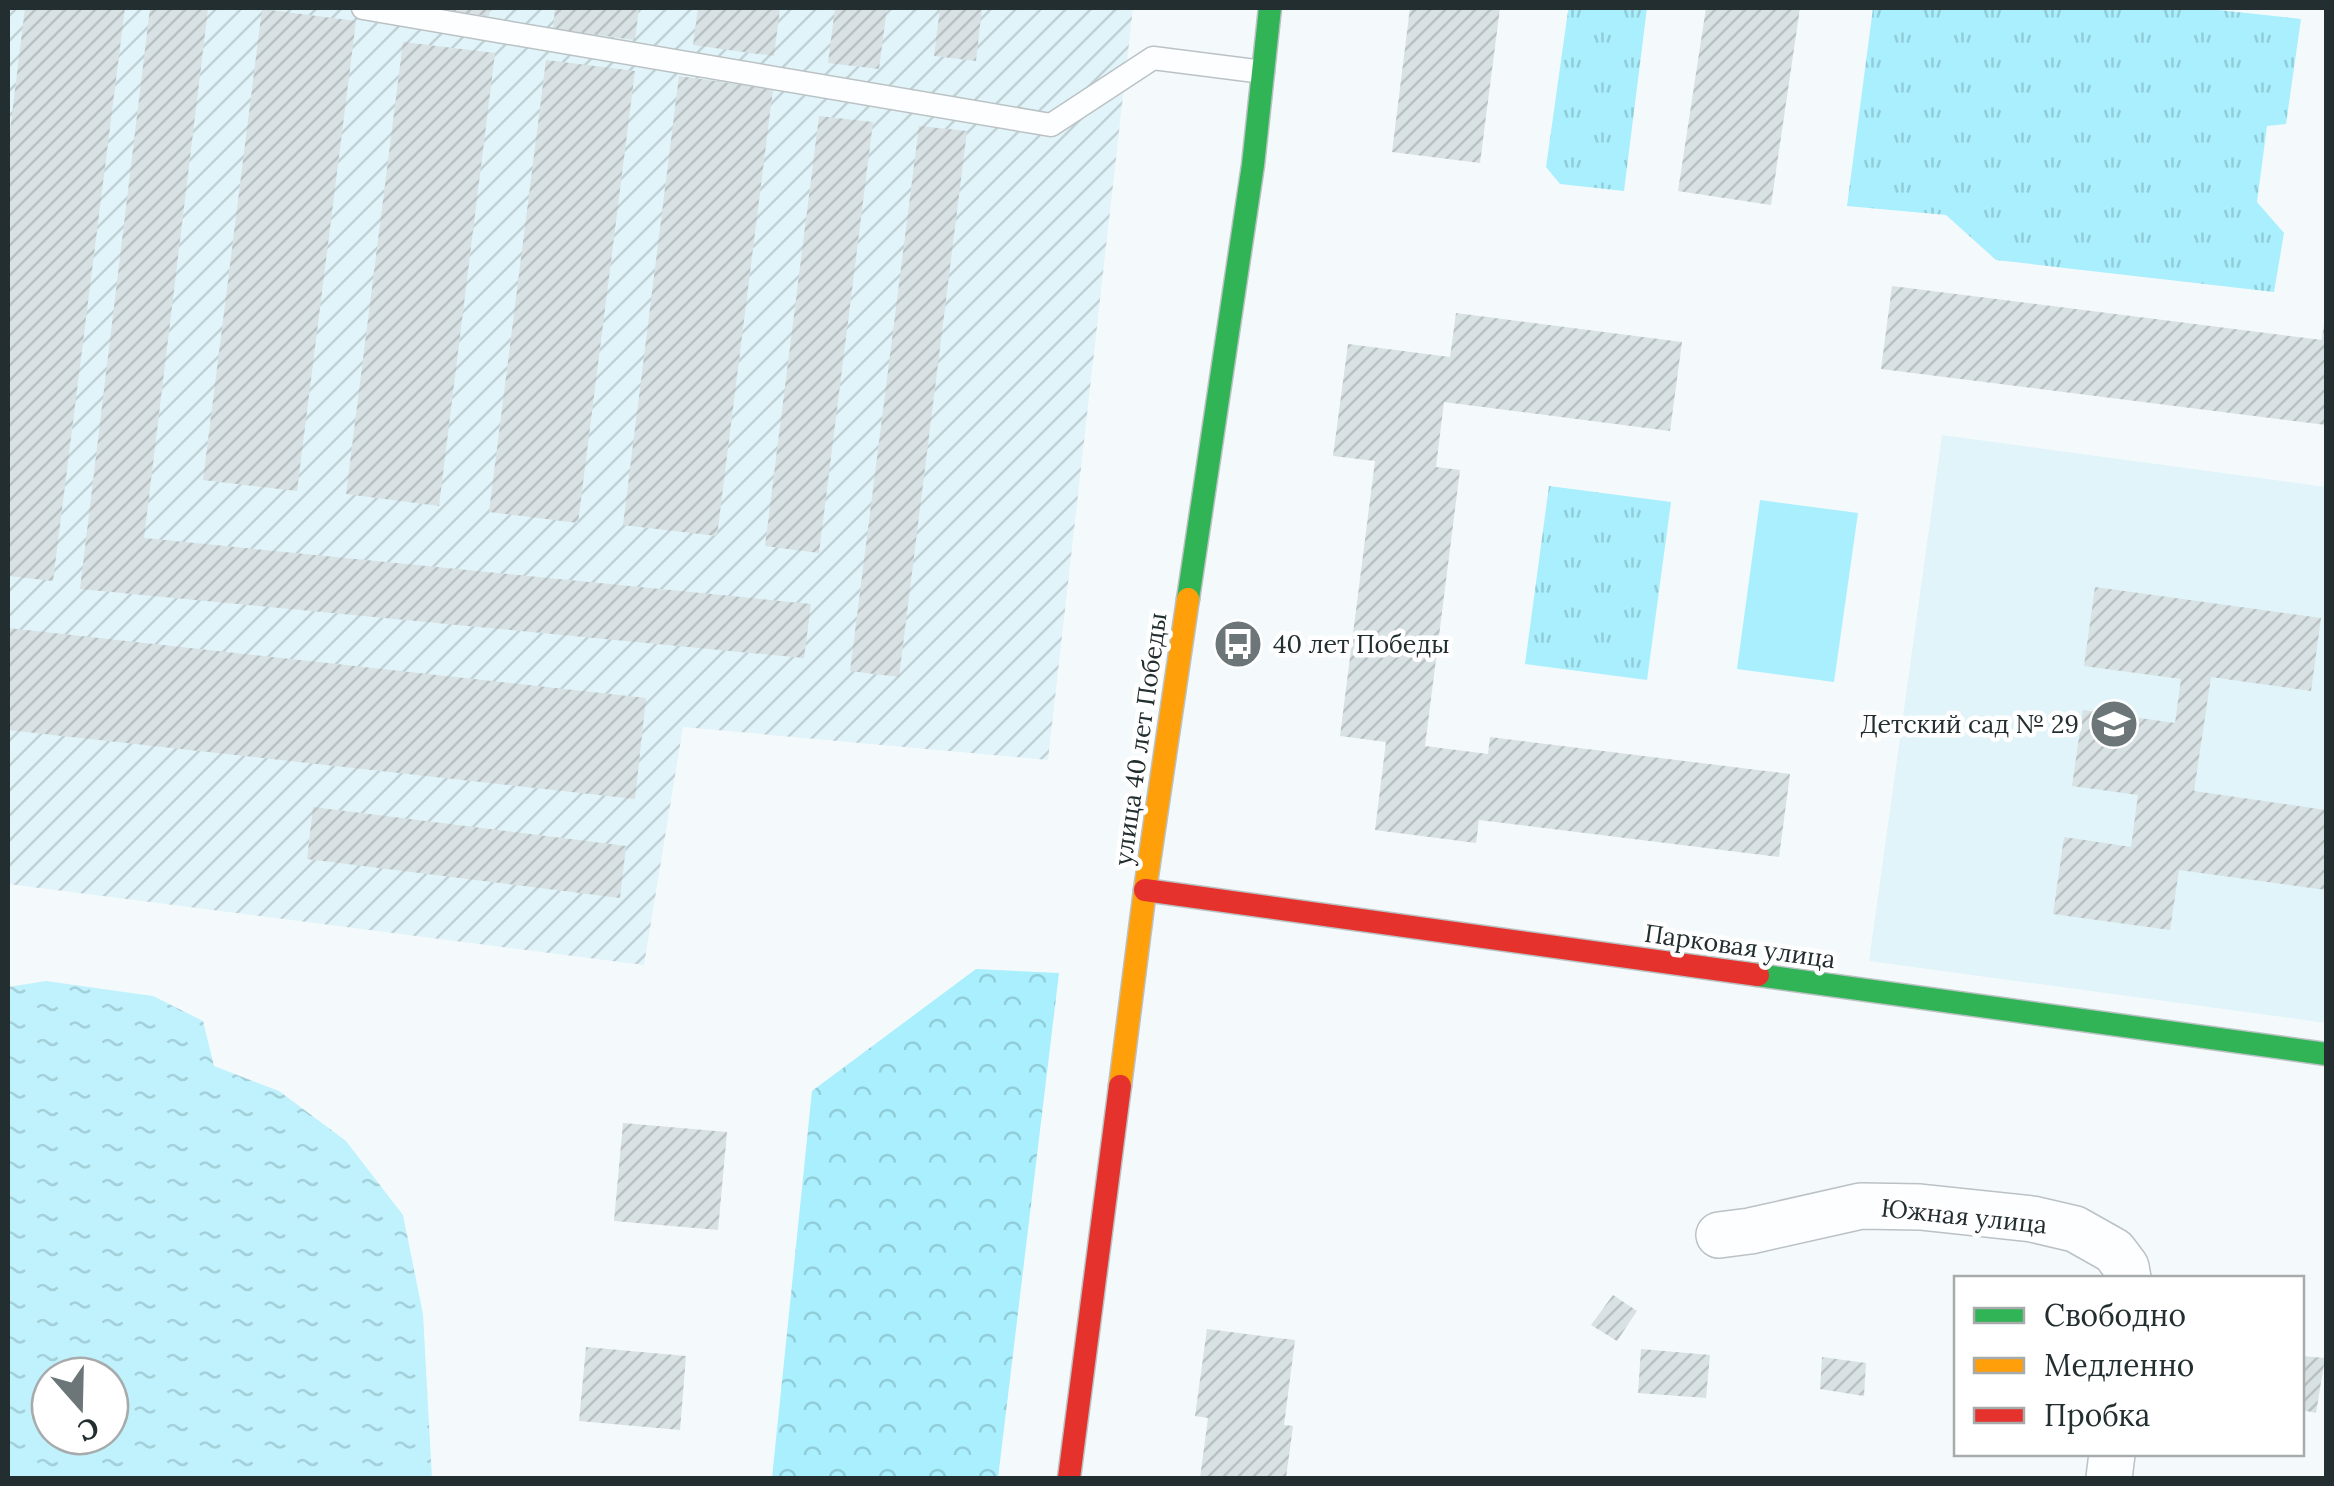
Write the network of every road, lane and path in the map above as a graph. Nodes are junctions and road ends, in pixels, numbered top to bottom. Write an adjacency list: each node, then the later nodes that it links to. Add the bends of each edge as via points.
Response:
1 (364, 8): 3 (lane, via 1051,125 1154,58)
2 (1270, 8): 3 (main road, улица 40 лет Победы)
3 (1263, 72): 4 (main road, улица 40 лет Победы)
4 (1145, 890): 5 (main road, Парковая улица); 8 (main road, улица 40 лет Победы)
5 (2326, 1054)
6 (1719, 1234): 7 (street, Южная улица, via 1862,1206 1920,1207 2075,1230 2114,1251)
7 (2128, 1276)
8 (1069, 1478)

